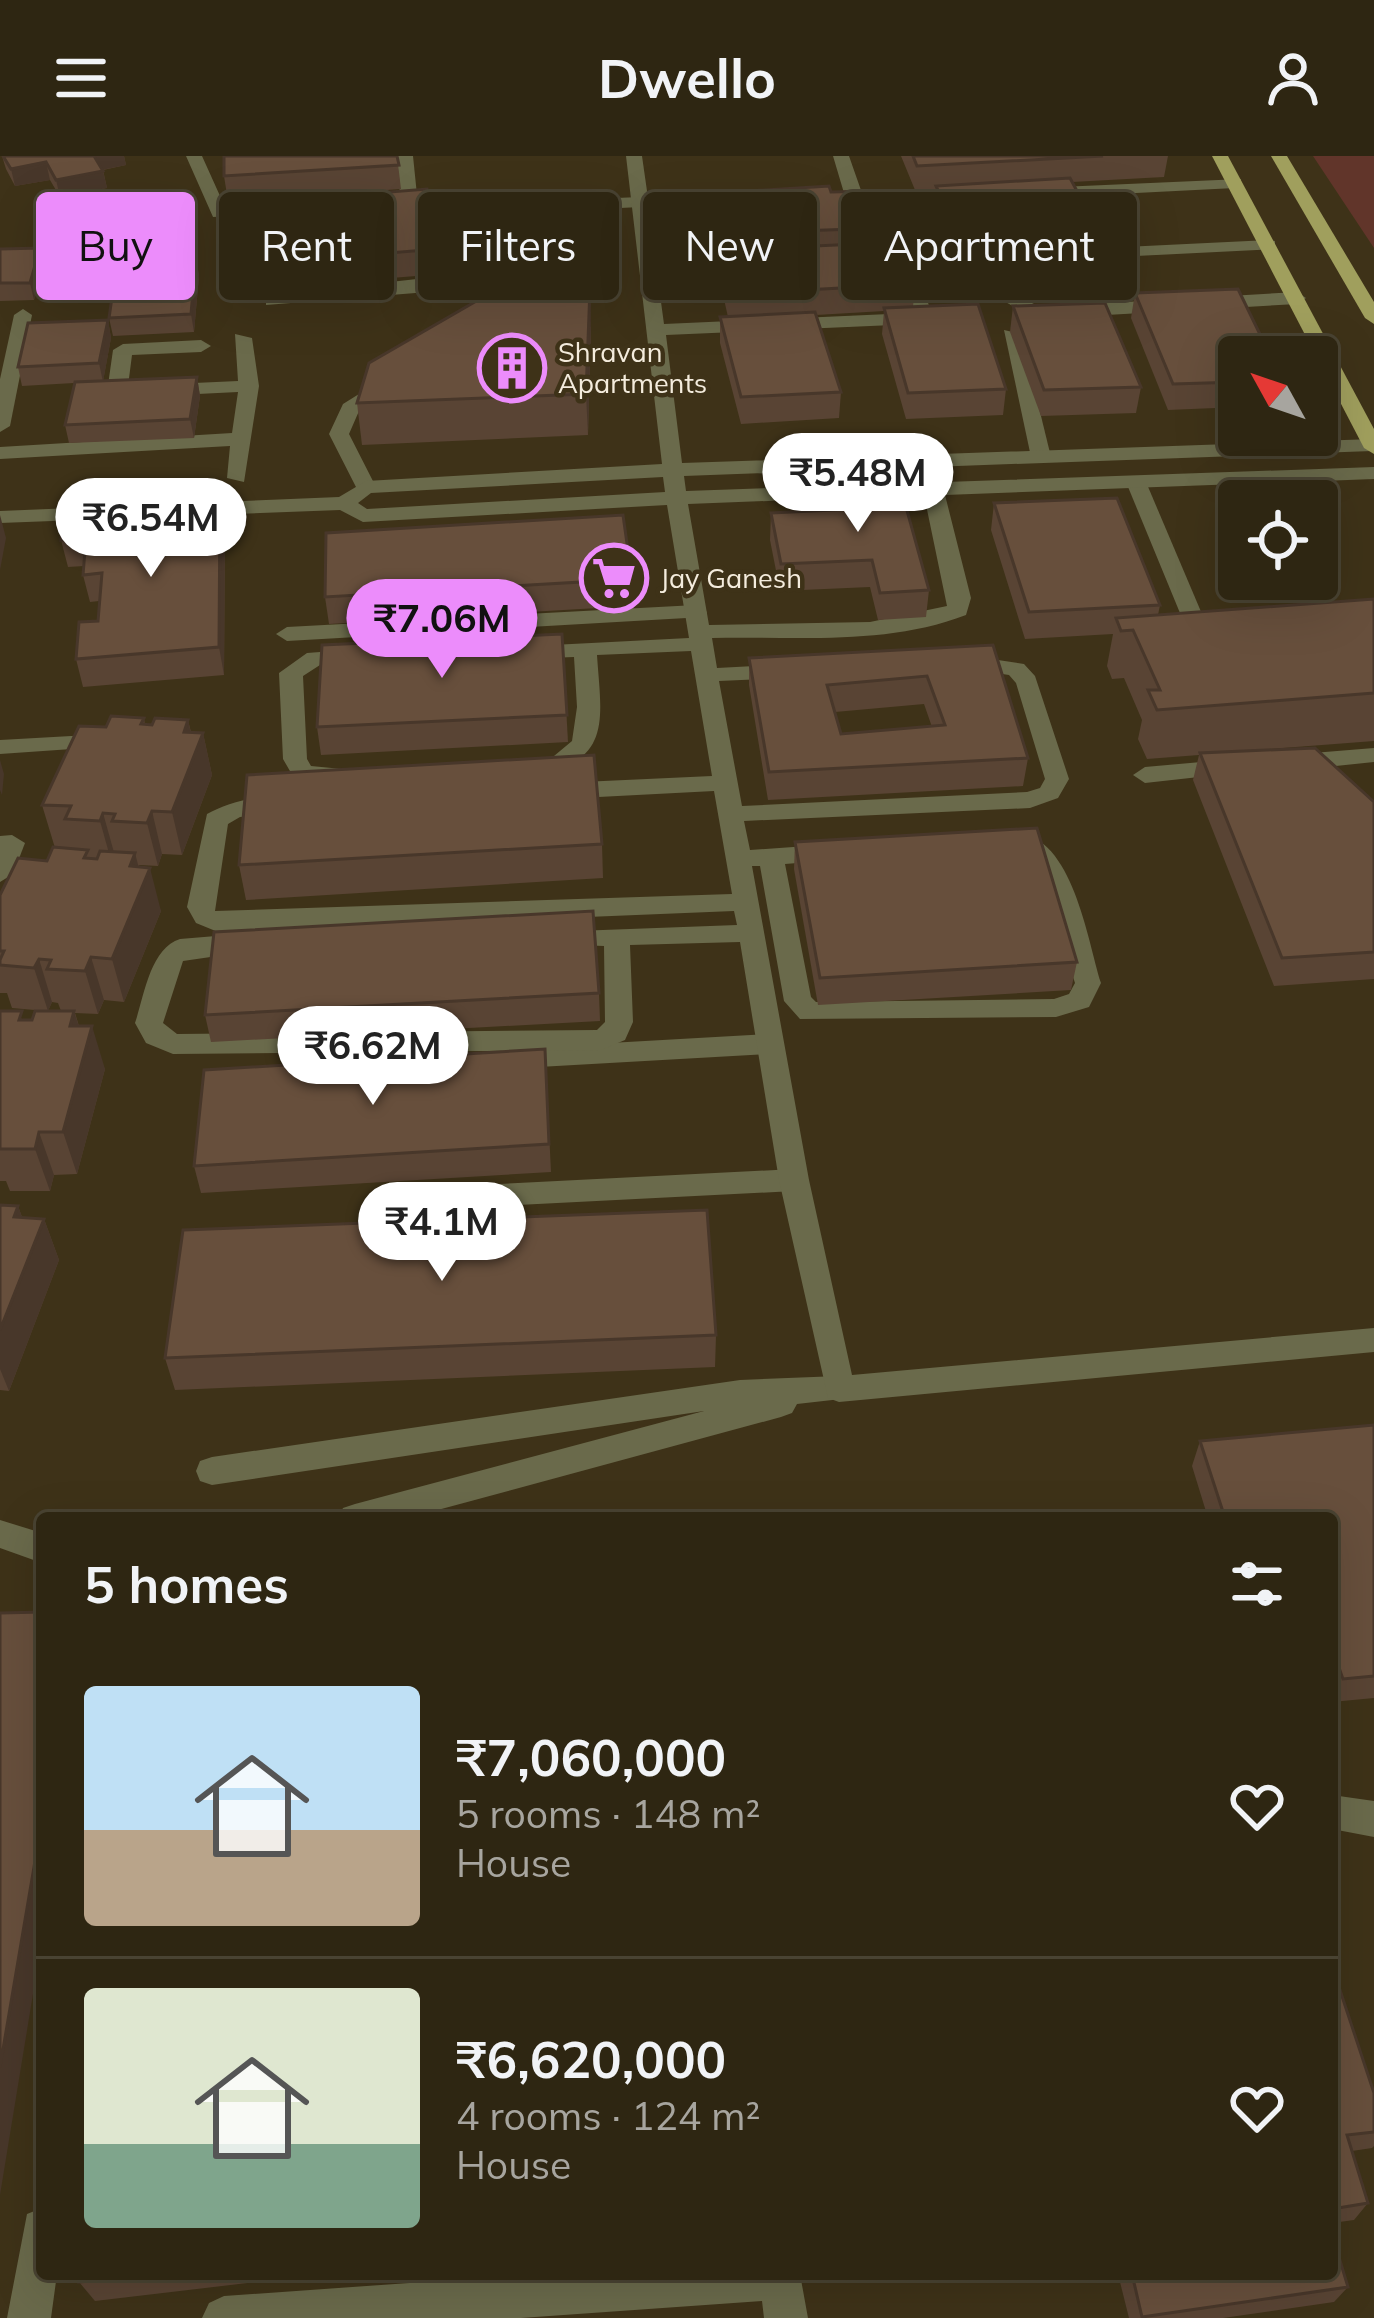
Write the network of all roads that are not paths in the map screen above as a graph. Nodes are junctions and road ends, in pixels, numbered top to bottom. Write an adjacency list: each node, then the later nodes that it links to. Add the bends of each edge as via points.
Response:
1 (194, 156): 18 (street)
2 (405, 156): 10 (street)
3 (634, 156): 15 (street)
4 (841, 156): 8 (street)
5 (1220, 156): 7 (main road)
6 (1279, 156): 31 (main road)
7 (1235, 183): 9 (street); 20 (main road)
8 (853, 192)
9 (1063, 192)
10 (409, 201): 11 (street); 12 (street)
11 (394, 202)
12 (418, 202)
13 (619, 202): 15 (street)
14 (841, 202): 17 (street, via 803,207)
15 (640, 204): 16 (street); 19 (street)
16 (643, 204)
17 (841, 208)
18 (219, 213)
19 (643, 228)
20 (1269, 244): 21 (street); 23 (main road)
21 (1137, 251)
22 (418, 287): 29 (street)
23 (1297, 298): 28 (street, via 1037,313); 40 (main road)
24 (652, 300): 32 (street)
25 (706, 300): 32 (street)
26 (717, 300): 27 (street, via 905,320 922,312)
27 (918, 300)
28 (1010, 300)
29 (272, 301)
30 (22, 315): 38 (street)
31 (1374, 318)
32 (656, 330): 43 (street)
33 (1011, 334): 42 (street)
34 (242, 338): 37 (street)
35 (201, 346): 37 (street, via 123,350 117,392)
36 (407, 370): 47 (street, via 350,408 339,434)
37 (249, 386): 39 (street)
38 (0, 426)
39 (241, 439): 41 (street); 45 (street)
40 (1373, 446): 42 (street)
41 (0, 453)
42 (1041, 458): 43 (street)
43 (673, 470): 47 (street); 49 (street)
44 (1374, 473): 46 (street)
45 (237, 478)
46 (1136, 482): 48 (street); 56 (street)
47 (366, 488): 50 (street)
48 (933, 489): 49 (street); 54 (street, via 958,610 884,625)
49 (676, 498): 51 (street); 54 (street)
50 (344, 503): 51 (street, via 363,516); 52 (street)
51 (391, 515): 53 (street)
52 (0, 517)
53 (394, 541)
54 (699, 629): 55 (street); 57 (street); 62 (street)
55 (287, 634)
56 (1205, 648)
57 (585, 650): 58 (street); 66 (street, via 586,744 556,765)
58 (495, 652)
59 (383, 656): 68 (street, via 315,658 291,673 295,759 303,773)
60 (939, 662): 72 (street, via 996,663 1027,680 1057,779 1049,793)
61 (808, 670): 62 (street)
62 (706, 675): 69 (street)
63 (143, 739): 64 (street)
64 (0, 747)
65 (1374, 755): 67 (street)
66 (510, 768)
67 (1145, 775)
68 (370, 776)
69 (725, 783): 70 (street); 72 (street)
70 (538, 792)
71 (328, 804): 79 (street, via 234,809 216,820 200,907 205,917)
72 (730, 814): 77 (street)
73 (984, 842): 76 (street, via 1033,846 1048,858 1088,983 1079,1000 1056,1009 810,1012 798,1001)
74 (0, 844): 78 (street, via 12,843)
75 (866, 850): 76 (street)
76 (771, 857): 77 (street)
77 (739, 859): 79 (street)
78 (0, 874)
79 (745, 902): 80 (street)
80 (750, 933): 81 (street); 82 (street)
81 (617, 937): 81 (street, via 193,943 171,957 149,1023 173,1044 601,1040 619,1022)
82 (770, 1044): 83 (street); 84 (street)
83 (325, 1069)
84 (794, 1180): 85 (street); 87 (street)
85 (499, 1195)
86 (1374, 1340): 87 (street)
87 (838, 1389): 88 (street, via 740,1393); 89 (street)
88 (212, 1471)
89 (377, 1512)
90 (0, 1534): 91 (street)
91 (36, 1546)
92 (1338, 1813): 93 (street)
93 (1374, 1819)
94 (36, 2267): 96 (street)
95 (781, 2290): 97 (street)
96 (28, 2318)
97 (224, 2318)

